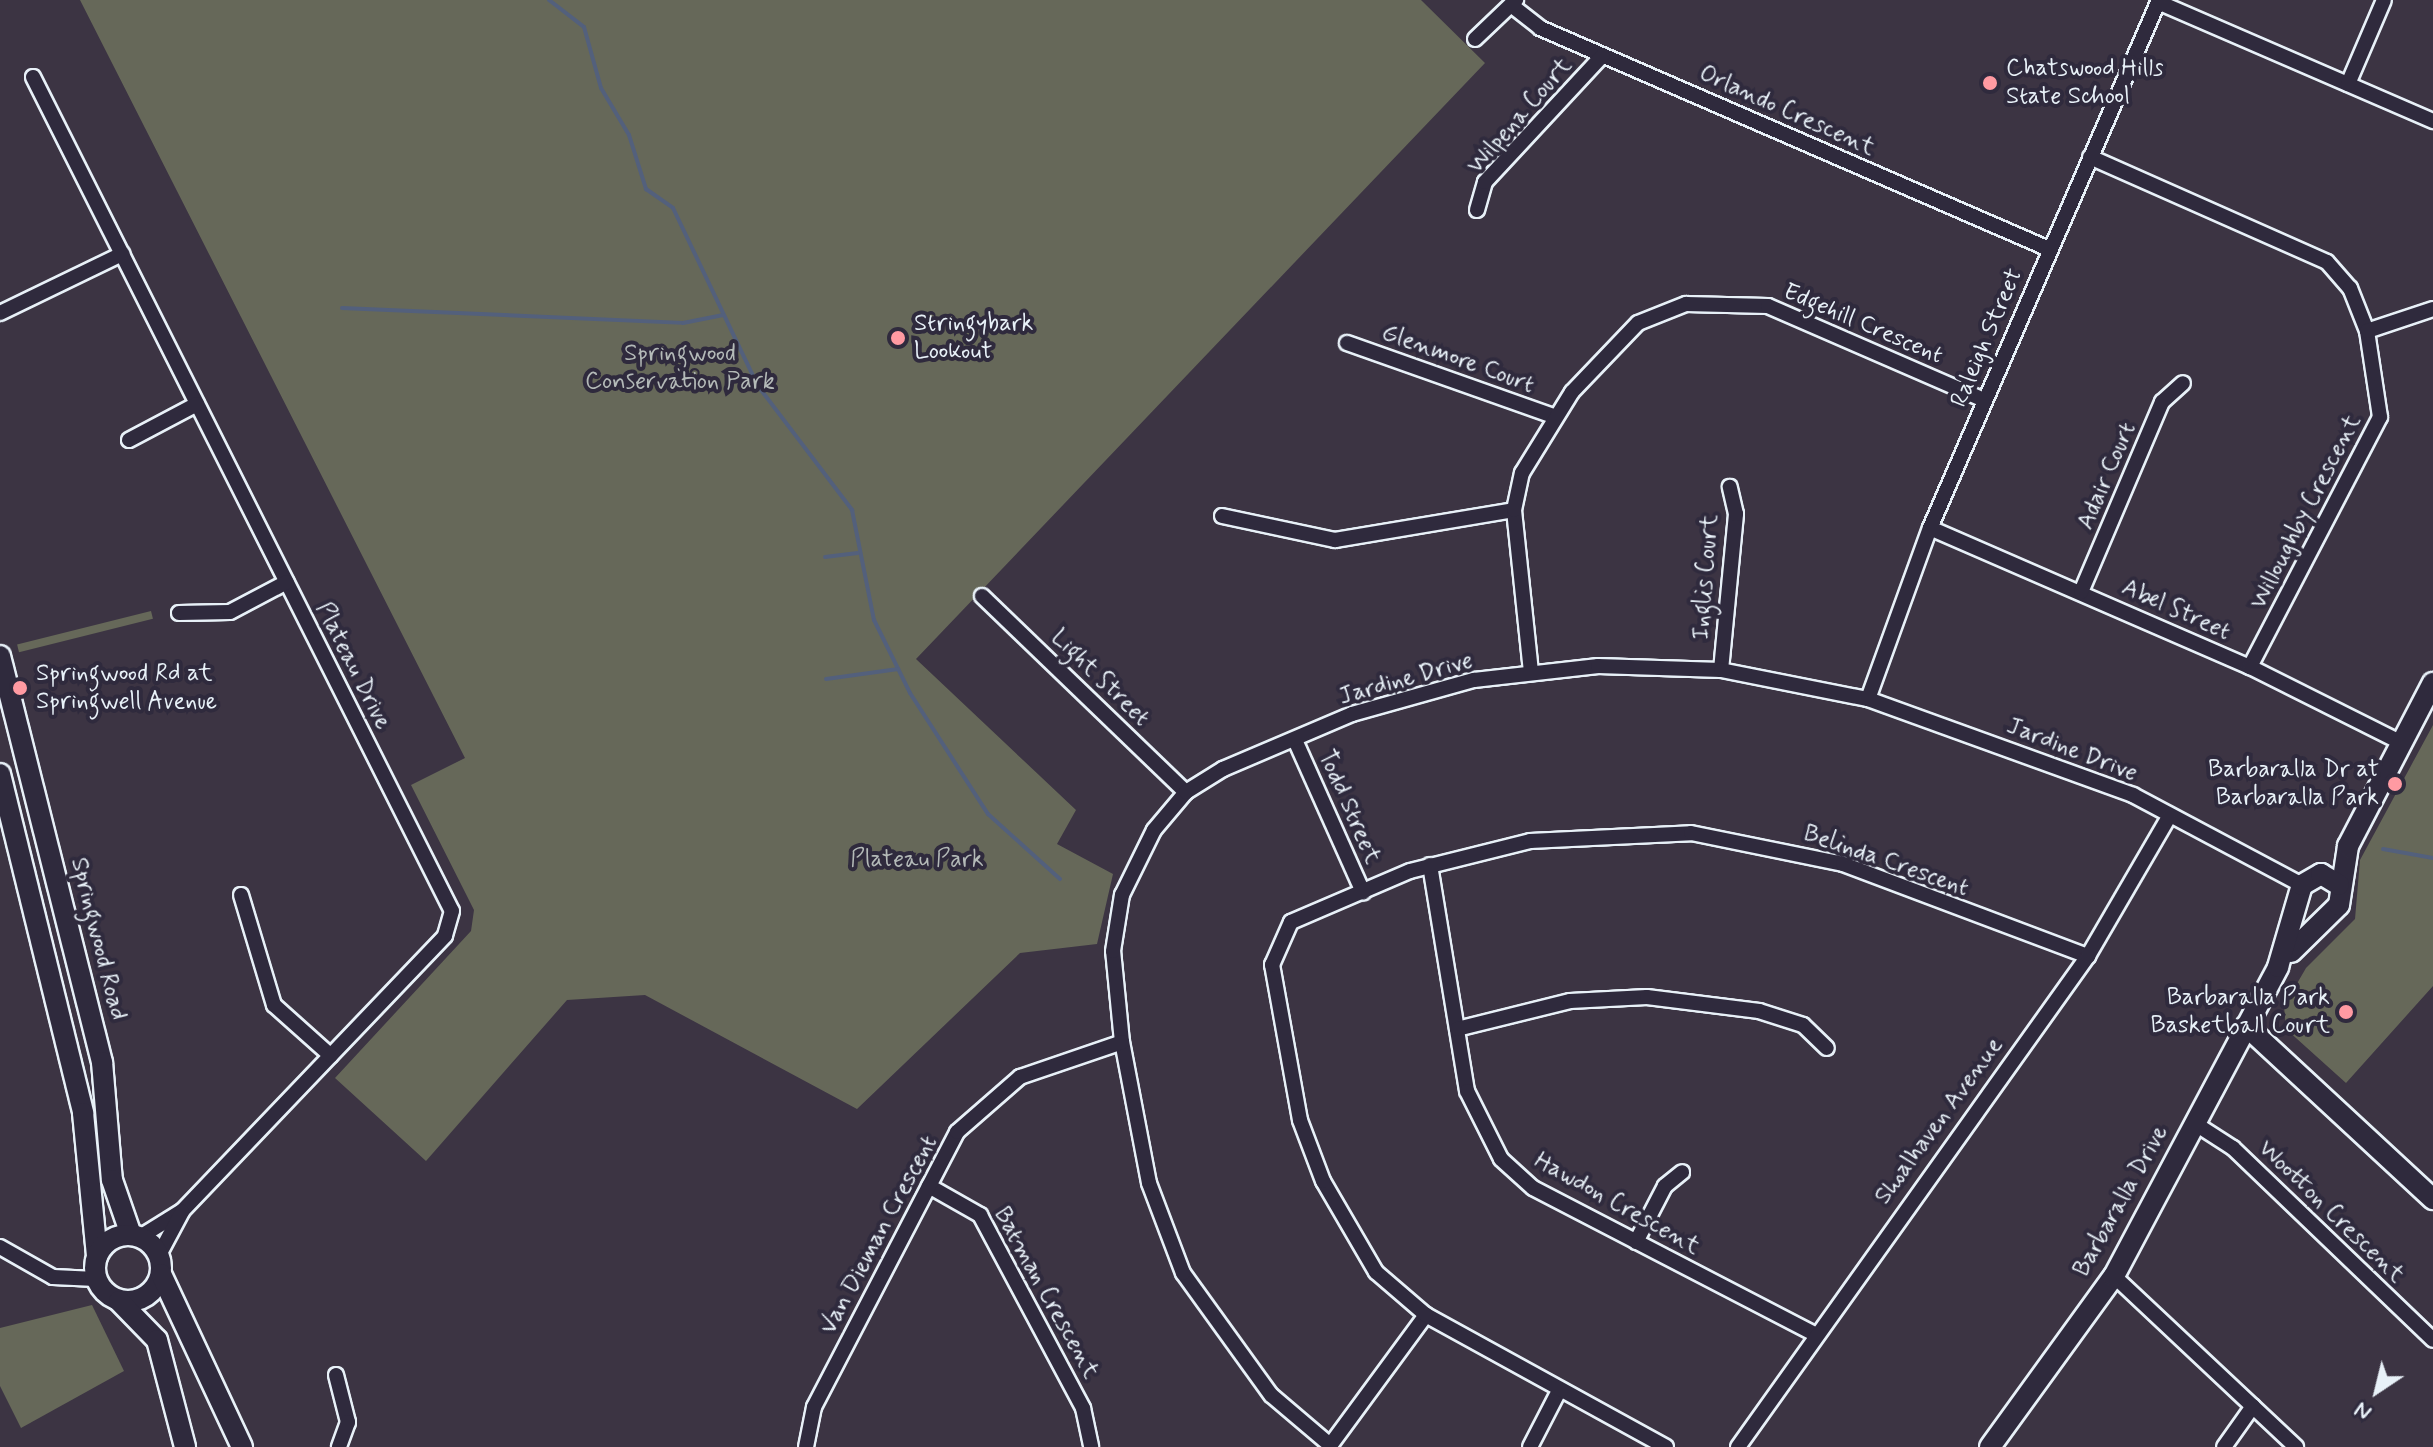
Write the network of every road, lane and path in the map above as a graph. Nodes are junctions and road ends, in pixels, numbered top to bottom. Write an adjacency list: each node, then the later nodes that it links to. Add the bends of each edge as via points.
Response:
1 (2384, 0): 7 (street)
2 (2159, 1): 7 (street); 9 (street, Raleigh Street)
3 (1514, 2): 4 (street); 5 (street, Orlando Crescent, via 1540,28)
4 (1475, 39)
5 (1603, 55): 10 (street, Wilpena Court, via 1485,182); 11 (street, Orlando Crescent)
6 (33, 77): 12 (street, Plateau Drive)
7 (2348, 84): 8 (street)
8 (2433, 121)
9 (2090, 157): 11 (street, Raleigh Street); 15 (street, Willoughby Crescent, via 2327,262 2350,288)
10 (1477, 210)
11 (2049, 249): 18 (street, Raleigh Street)
12 (122, 254): 14 (street); 19 (street, Plateau Drive)
13 (2433, 309): 15 (street)
14 (0, 313)
15 (2367, 331): 31 (street, Willoughby Crescent, via 2380,417)
16 (1347, 343): 20 (street, Glenmore Court)
17 (2183, 383): 27 (street, Adair Court, via 2162,402)
18 (1984, 400): 20 (street, Edgehill Crescent, via 1768,306 1724,301 1686,304 1638,323 1607,347); 25 (street, Raleigh Street)
19 (197, 404): 21 (street); 26 (street, Plateau Drive)
20 (1553, 416): 23 (street, Edgehill Crescent, via 1522,473)
21 (129, 440)
22 (1730, 487): 32 (street, Inglis Court, via 1736,514)
23 (1514, 510): 24 (street, via 1335,540); 33 (street, Edgehill Crescent)
24 (1222, 516)
25 (1930, 528): 27 (street, Abel Street); 35 (street, Raleigh Street)
26 (287, 582): 29 (street, via 230,612); 53 (street, Plateau Drive, via 452,911 445,936)
27 (2081, 592): 31 (street, Abel Street)
28 (982, 596): 39 (street, Light Street)
29 (179, 613)
30 (0, 656): 59 (main road, Springwood Road, via 102,1062 112,1180)
31 (2250, 667): 37 (street, Abel Street)
32 (1721, 670): 33 (street, Jardine Drive); 35 (street, Jardine Drive)
33 (1531, 672): 36 (street, Jardine Drive, via 1367,709)
34 (2433, 683): 37 (main road, Barbaralla Drive)
35 (1868, 699): 40 (street, Jardine Drive, via 2133,795)
36 (1295, 740): 39 (street, Jardine Drive); 43 (street, Todd Street)
37 (2400, 742): 42 (main road, Barbaralla Drive)
38 (1, 779): 62 (main road, via 83,1113)
39 (1186, 792): 51 (street, Jardine Drive, via 1154,830 1122,895 1113,951)
40 (2169, 817): 44 (street, Jardine Drive); 47 (street, Shoalhaven Avenue)
41 (1430, 865): 43 (street, Belinda Crescent); 47 (street, Belinda Crescent, via 1530,841 1691,833 1843,864); 50 (street, Hawdon Crescent)
42 (2330, 879): 44 (main road); 46 (main road, Barbaralla Drive, via 2339,905)
43 (1363, 892): 67 (street, Belinda Crescent, via 1291,922 1272,965 1300,1120 1323,1181 1376,1272)
44 (2301, 893): 46 (main road, via 2314,915); 48 (main road, Barbaralla Drive)
45 (241, 895): 53 (street, via 274,1005)
46 (2328, 915): 48 (main road, Barbaralla Drive)
47 (2088, 956): 68 (street, Shoalhaven Avenue)
48 (2278, 967): 49 (main road, Barbaralla Drive)
49 (2246, 1026): 54 (main road, Barbaralla Drive); 57 (main road)
50 (1457, 1029): 52 (street, via 1570,1001 1647,997 1759,1011 1803,1025); 60 (street, Hawdon Crescent, via 1467,1091 1501,1159 1533,1188)
51 (1122, 1042): 56 (street, Van Dieman Crescent, via 1020,1077 987,1099 957,1132); 73 (street, Jardine Drive, via 1149,1183 1183,1273 1254,1376)
52 (1827, 1048)
53 (331, 1056): 58 (street, Plateau Drive)
54 (2194, 1123): 64 (main road, Barbaralla Drive); 69 (street, Wootton Crescent, via 2233,1148)
55 (1682, 1172): 60 (street, via 1665,1186)
56 (929, 1186): 77 (street, Van Dieman Crescent, via 814,1407); 78 (street, Batman Crescent, via 980,1215 1083,1408)
57 (2433, 1199)
58 (182, 1211): 59 (street, Plateau Drive); 63 (street, Plateau Drive)
59 (135, 1236): 62 (main road, via 110,1240); 63 (main road)
60 (1636, 1242): 68 (street, Hawdon Crescent)
61 (0, 1247): 65 (street, via 53,1277)
62 (97, 1256): 65 (main road)
63 (160, 1264): 66 (main road, via 141,1300); 75 (main road)
64 (2114, 1276): 72 (street); 82 (main road, Barbaralla Drive)
65 (96, 1279): 66 (main road)
66 (119, 1301): 74 (main road, via 157,1340)
67 (1426, 1315): 71 (street, Belinda Crescent); 73 (street)
68 (1815, 1334): 81 (street, Shoalhaven Avenue)
69 (2433, 1340)
70 (336, 1375): 76 (street, via 348,1422)
71 (1560, 1389): 79 (street); 80 (street, Belinda Crescent)
72 (2253, 1406): 83 (street); 84 (street)
73 (1329, 1446)
74 (185, 1447)
75 (242, 1447)
76 (339, 1447)
77 (806, 1447)
78 (1091, 1447)
79 (1530, 1447)
80 (1666, 1447)
81 (1738, 1447)
82 (1990, 1447)
83 (2224, 1447)
84 (2296, 1447)

